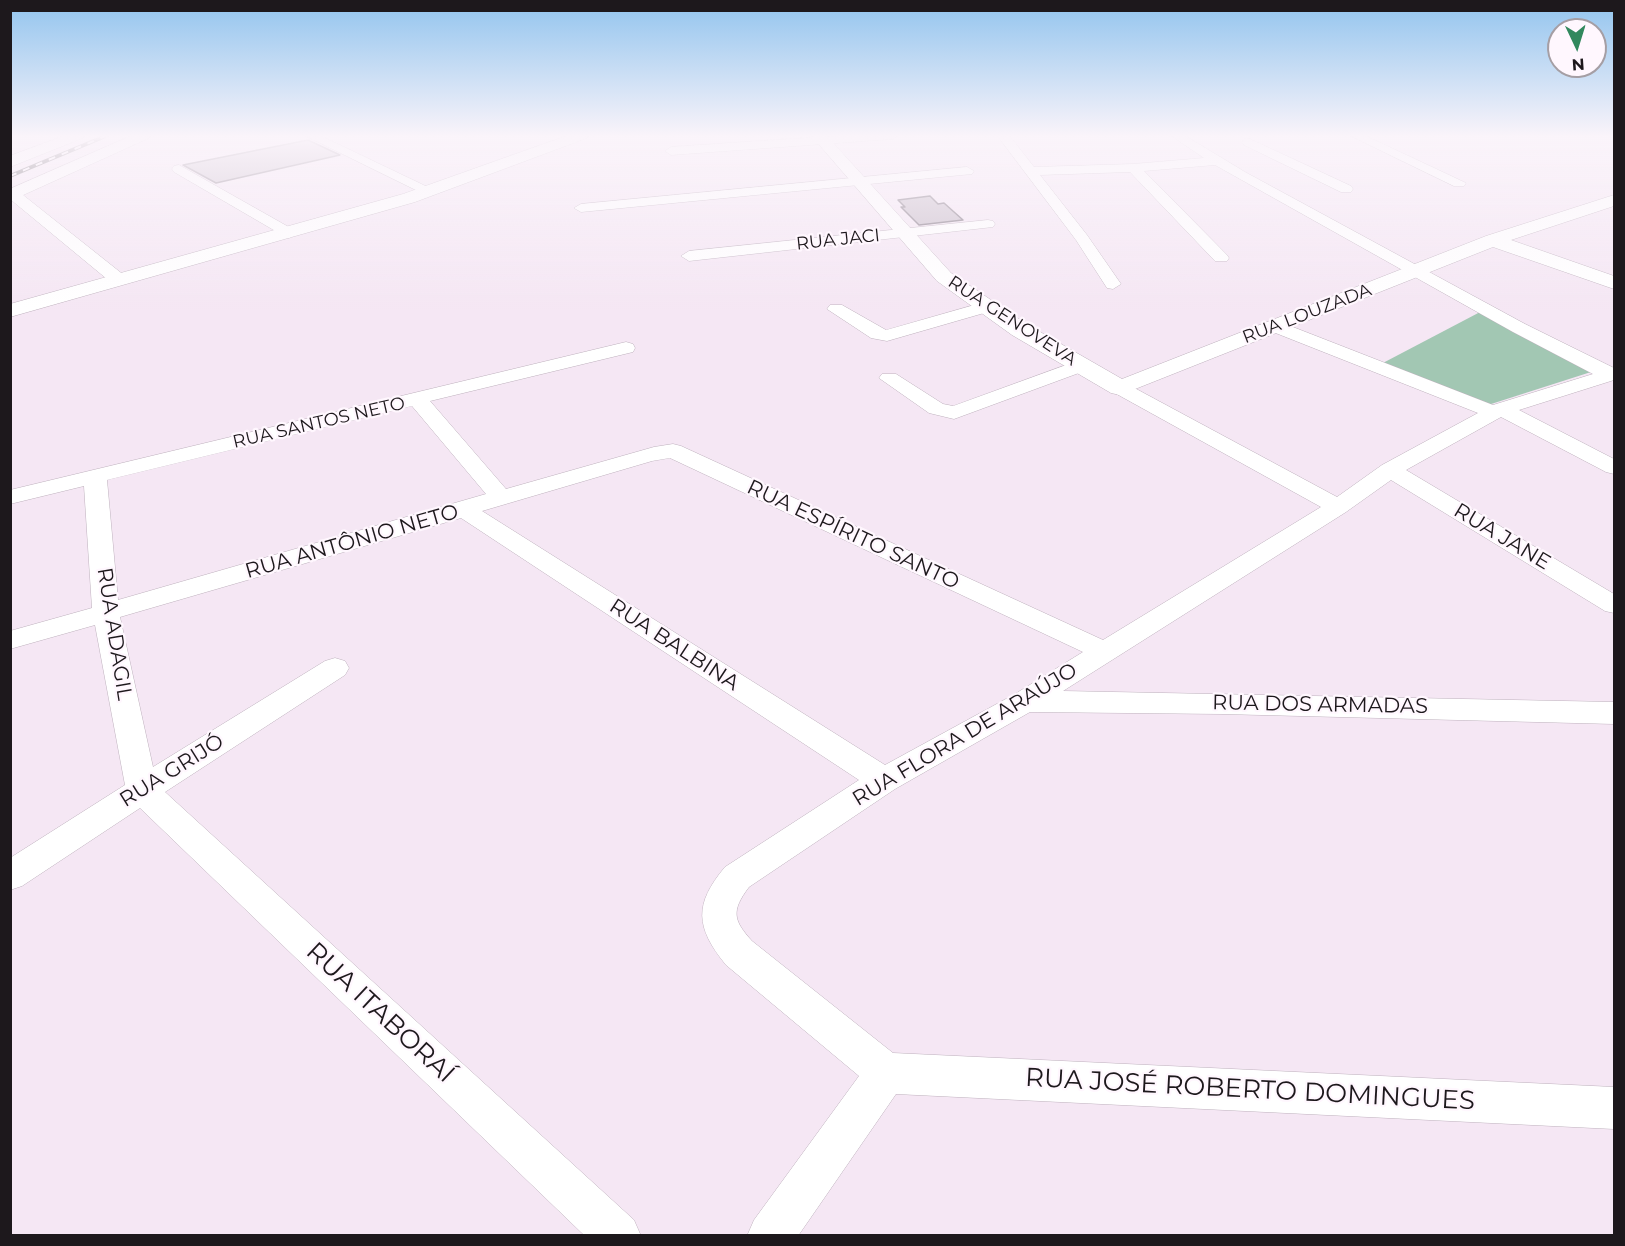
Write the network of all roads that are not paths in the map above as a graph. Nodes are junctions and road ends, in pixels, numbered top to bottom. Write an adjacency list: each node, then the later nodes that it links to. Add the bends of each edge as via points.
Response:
1 (221, 193): 13 (street)
2 (422, 193): 13 (street)
3 (735, 193): 10 (street)
4 (871, 193): 12 (street, RUA GENOVEVA)
5 (1049, 193): 20 (street)
6 (1158, 193): 16 (street)
7 (1274, 193): 17 (street)
8 (12, 195): 18 (street)
9 (1614, 200): 14 (street, RUA LOUZADA)
10 (581, 208)
11 (988, 224): 12 (street, RUA JACI)
12 (904, 232): 15 (street, RUA JACI); 21 (street, RUA GENOVEVA, via 944,277)
13 (289, 233): 18 (street)
14 (1493, 240): 17 (street, RUA LOUZADA); 19 (street)
15 (689, 256)
16 (1221, 258)
17 (1416, 272): 24 (street, RUA LOUZADA); 27 (street)
18 (119, 280): 23 (street)
19 (1614, 283)
20 (1113, 284)
21 (985, 307): 22 (street, via 886,336); 26 (street, RUA GENOVEVA)
22 (836, 309)
23 (10, 311)
24 (1274, 326): 29 (street, RUA LOUZADA); 31 (street)
25 (626, 348): 30 (street, RUA SANTOS NETO)
26 (1080, 366): 28 (street, via 954,413 936,408); 29 (street, RUA GENOVEVA)
27 (1612, 374): 31 (street, RUA FLORA DE ARAÚJO)
28 (890, 378)
29 (1120, 388): 38 (street)
30 (418, 400): 35 (street, RUA SANTOS NETO); 36 (street)
31 (1497, 410): 32 (street); 33 (street, RUA FLORA DE ARAÚJO)
32 (1614, 467)
33 (1390, 470): 38 (street, RUA FLORA DE ARAÚJO); 40 (street, RUA JANE)
34 (598, 471): 36 (street, RUA ANTÔNIO NETO); 43 (street, RUA ESPÍRITO SANTO, via 673,451)
35 (95, 476): 37 (street, RUA SANTOS NETO); 41 (street, RUA ADAGIL)
36 (500, 496): 39 (street, RUA ANTÔNIO NETO)
37 (10, 497)
38 (1338, 507): 43 (street, RUA FLORA DE ARAÚJO)
39 (464, 510): 41 (street, RUA ANTÔNIO NETO); 47 (street, RUA BALBINA)
40 (1614, 605)
41 (106, 612): 42 (street, RUA ANTÔNIO NETO); 48 (street, RUA ADAGIL)
42 (10, 640)
43 (1104, 651): 45 (street, RUA FLORA DE ARAÚJO)
44 (335, 668): 48 (street, RUA GRIJÓ)
45 (1025, 700): 46 (street, RUA DOS ARMADAS); 47 (street, RUA FLORA DE ARAÚJO)
46 (1614, 713)
47 (884, 780): 50 (street, RUA FLORA DE ARAÚJO, via 738,877 726,890 718,912 719,927 739,953)
48 (142, 790): 49 (street, RUA GRIJÓ); 52 (street, RUA ITABORAÍ)
49 (10, 876)
50 (886, 1074): 51 (street, RUA JOSÉ ROBERTO DOMINGUES); 53 (street)
51 (1614, 1107)
52 (618, 1236)
53 (770, 1236)

